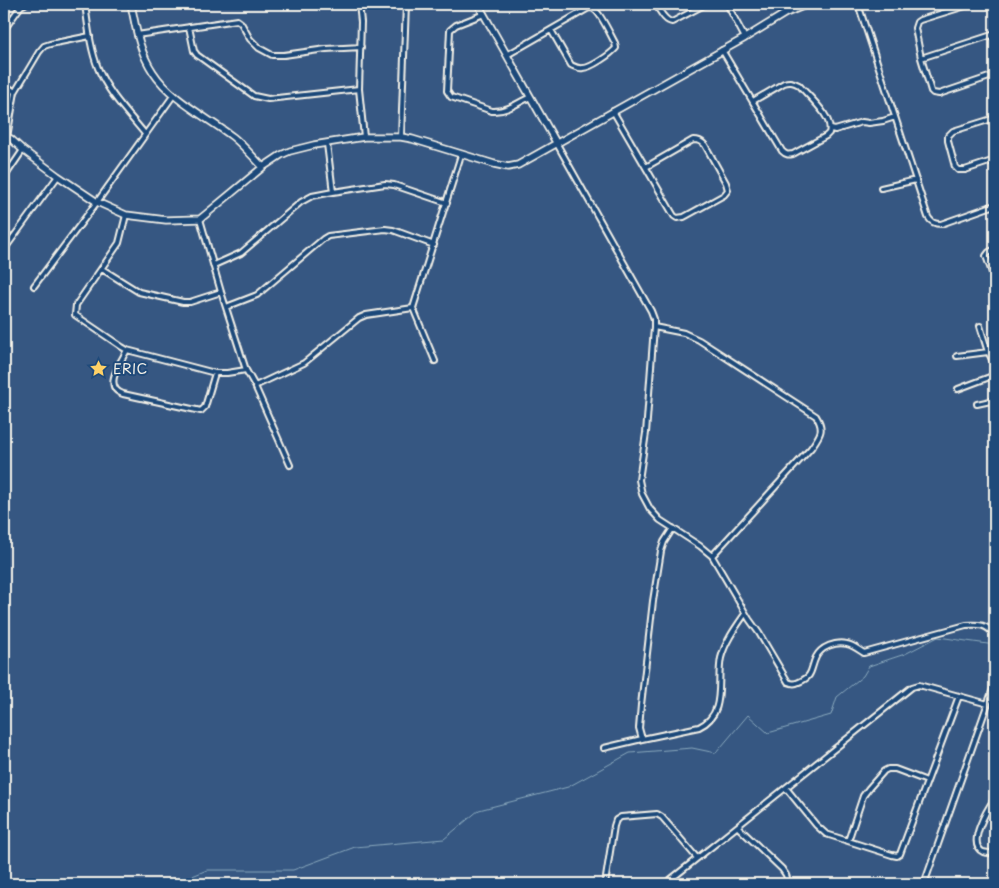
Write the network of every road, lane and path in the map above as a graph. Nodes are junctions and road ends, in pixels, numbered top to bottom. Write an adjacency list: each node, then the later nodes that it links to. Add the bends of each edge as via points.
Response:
1 (25, 4): 15 (street)
2 (85, 4): 19 (street)
3 (132, 4): 18 (street)
4 (359, 4): 21 (street)
5 (406, 4): 39 (street)
6 (478, 4): 13 (street)
7 (655, 4): 8 (street, via 669,22)
8 (706, 4)
9 (727, 4): 20 (street)
10 (808, 4): 20 (street, via 786,13)
11 (858, 4): 33 (street)
12 (972, 4): 24 (street, via 917,22)
13 (484, 14): 23 (street); 30 (street, via 450,30 448,94 498,112)
14 (188, 27): 18 (street); 21 (street, via 237,20 250,39 272,55); 27 (street, via 197,55 254,96 268,99)
15 (4, 30)
16 (551, 30): 16 (street, via 591,8 595,9 616,48 587,68 576,68); 23 (street)
17 (995, 34): 24 (street)
18 (137, 35): 29 (street, via 153,72)
19 (90, 36): 28 (street, via 44,46); 36 (street, via 105,82)
20 (745, 38): 22 (street)
21 (361, 47): 27 (street)
22 (722, 50): 31 (street); 32 (street)
23 (507, 55): 30 (street)
24 (920, 58): 25 (street, via 931,91 936,94)
25 (995, 75)
26 (4, 84): 28 (street)
27 (359, 88): 38 (street)
28 (15, 92): 37 (street)
29 (173, 96): 36 (street); 46 (street, via 235,139)
30 (530, 97): 41 (street)
31 (753, 101): 35 (street, via 784,83 795,82 826,115); 35 (street, via 785,154 793,154 826,136)
32 (613, 111): 41 (street); 45 (street)
33 (895, 117): 35 (street); 49 (street)
34 (995, 118): 44 (street, via 954,131 948,136 958,170)
35 (831, 129)
36 (145, 134): 52 (street)
37 (5, 137): 42 (street)
38 (364, 137): 39 (street); 40 (street)
39 (401, 137): 43 (street)
40 (327, 144): 46 (street, via 290,150); 51 (street)
41 (557, 144): 43 (street, via 508,167); 68 (street, via 651,311)
42 (23, 150): 47 (street); 48 (street)
43 (461, 155): 53 (street)
44 (995, 160)
45 (646, 166): 45 (street, via 671,212 678,218 728,190 704,144 698,140)
46 (263, 167): 56 (street)
47 (58, 176): 52 (street); 59 (street)
48 (4, 178)
49 (916, 180): 50 (street); 54 (street, via 933,223 941,224)
50 (881, 188)
51 (333, 192): 53 (street, via 386,184); 60 (street, via 306,198 240,253)
52 (97, 202): 55 (street); 63 (street)
53 (447, 203): 57 (street)
54 (995, 205)
55 (126, 216): 56 (street); 61 (street, via 119,243)
56 (200, 219): 60 (street)
57 (434, 245): 65 (street, via 385,229 328,236 257,295); 66 (street)
58 (995, 249): 62 (street, via 986,256)
59 (4, 250)
60 (214, 265): 64 (street)
61 (102, 269): 64 (street, via 139,292 183,302); 69 (street, via 76,305 75,315)
62 (995, 281)
63 (34, 286)
64 (221, 292): 65 (street)
65 (226, 307): 74 (street)
66 (413, 308): 72 (street); 77 (street, via 359,318 304,363)
67 (980, 326): 70 (street)
68 (654, 327): 82 (street, via 639,480 650,510); 83 (street, via 684,333 699,340 816,416 820,423 820,436 811,448)
69 (128, 350): 75 (street); 75 (street, via 113,378 114,387 123,394 201,411)
70 (988, 352): 71 (street); 73 (street)
71 (957, 356)
72 (435, 361)
73 (995, 366)
74 (246, 370): 75 (street); 77 (street)
75 (215, 373)
76 (995, 374): 78 (street)
77 (255, 386): 81 (street)
78 (958, 389)
79 (995, 400): 80 (street)
80 (977, 404)
81 (290, 465)
82 (673, 528): 83 (street); 89 (street, via 661,551 653,601 639,728)
83 (712, 556): 84 (street)
84 (745, 614): 85 (street, via 788,682 794,684 810,676 816,656 827,646 838,643 864,653 979,624 990,629); 89 (street, via 721,657 718,703 711,719 699,727)
85 (995, 636)
86 (995, 683): 88 (street)
87 (959, 696): 88 (street); 91 (street); 92 (street, via 919,685 912,687)
88 (988, 704): 101 (street)
89 (642, 739): 90 (street)
90 (604, 748)
91 (927, 780): 95 (street, via 895,769 884,771 863,796); 95 (street, via 900,854 892,855)
92 (786, 788): 94 (street); 95 (street, via 822,831)
93 (995, 798): 96 (street, via 976,841 982,852)
94 (738, 827): 97 (street); 100 (street, via 782,869)
95 (848, 841)
96 (995, 854)
97 (697, 858): 98 (street, via 662,816 621,817 614,826); 99 (street)
98 (605, 884)
99 (665, 884)
100 (789, 884)
101 (924, 884)

